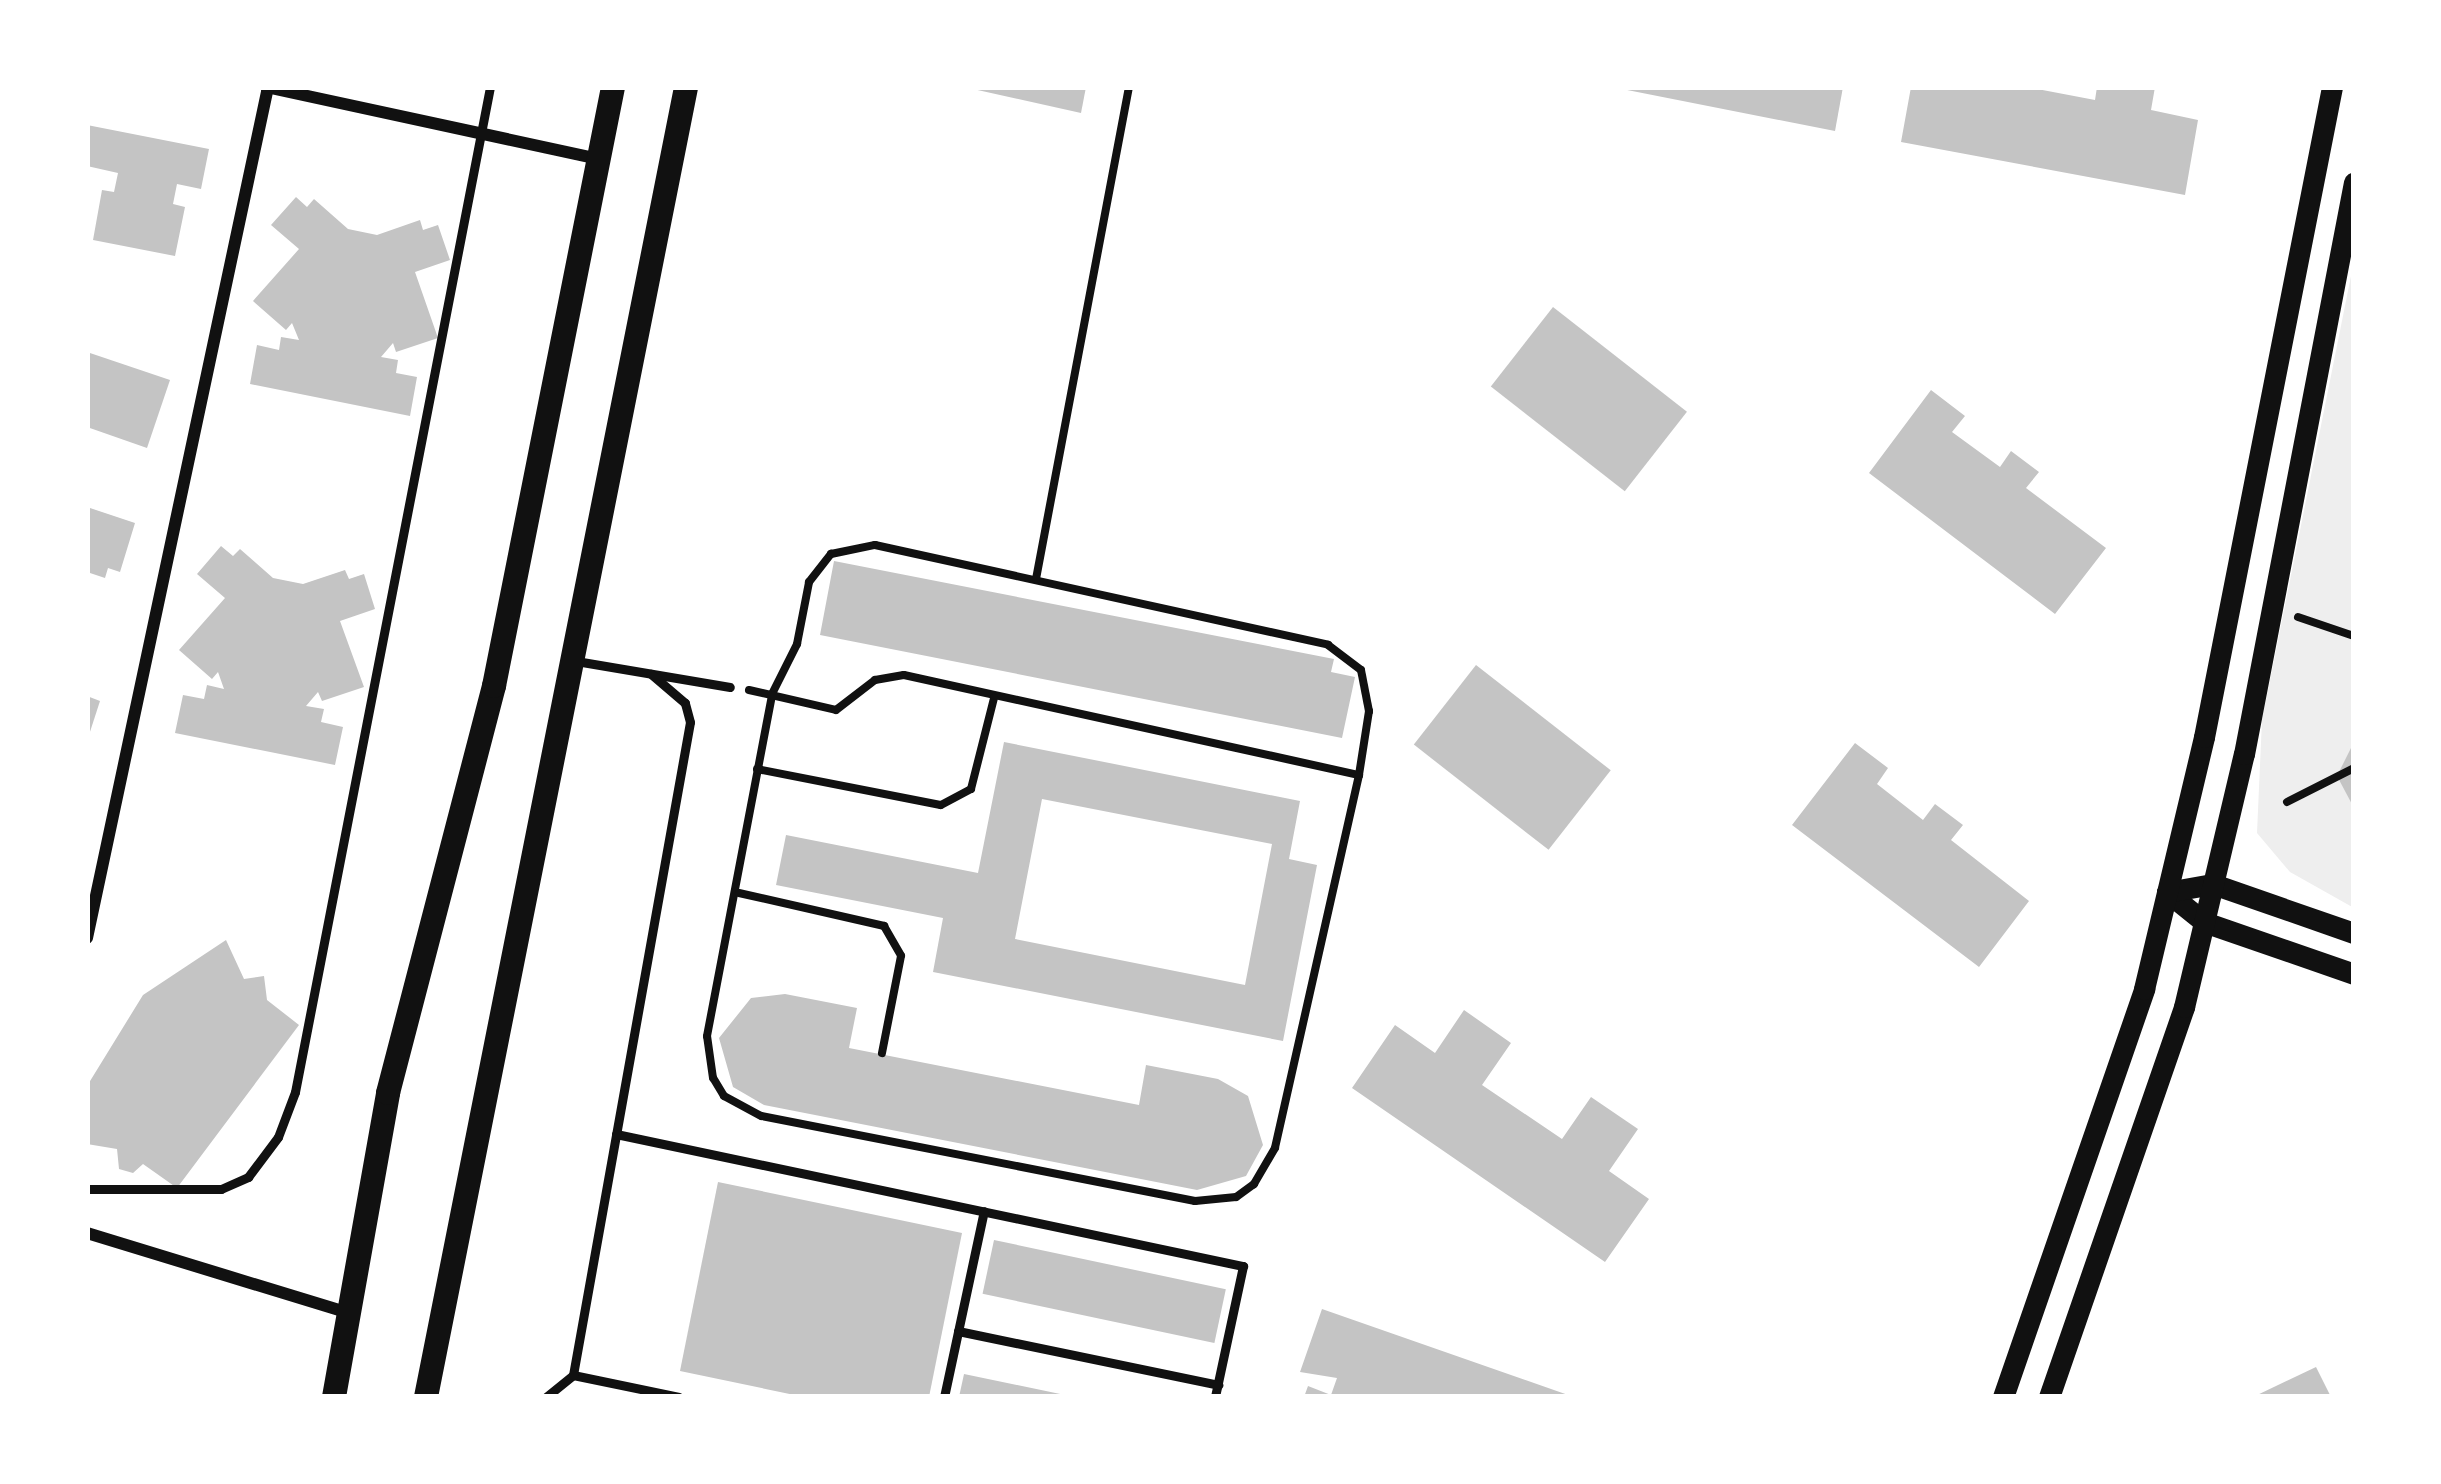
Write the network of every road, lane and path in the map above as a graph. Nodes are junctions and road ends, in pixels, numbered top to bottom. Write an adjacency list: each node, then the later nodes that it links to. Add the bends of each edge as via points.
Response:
1 (267, 87): 7 (street); 27 (street)
2 (490, 87): 7 (lane)
3 (613, 87): 8 (main road)
4 (686, 87): 13 (main road)
5 (1129, 87): 10 (path)
6 (2332, 87): 23 (street)
7 (481, 134): 8 (street); 31 (lane, via 295,1092 278,1137 248,1177 180,1194)
8 (599, 159): 34 (main road, via 494,686 393,1071)
9 (2354, 182): 22 (street)
10 (1036, 579): 16 (path, via 875,544 831,554 809,581 797,644); 20 (path, via 1328,644 1361,670 1369,692)
11 (2297, 617): 12 (path)
12 (2354, 636)
13 (570, 661): 14 (lane); 39 (main road)
14 (651, 674): 15 (lane); 30 (lane, via 685,703 690,722)
15 (730, 687): 16 (path)
16 (772, 694): 17 (path, via 836,710 875,680 904,675); 19 (path)
17 (994, 698): 19 (path, via 971,789 941,805); 20 (path)
18 (2354, 768): 21 (path)
19 (758, 769): 24 (path)
20 (1359, 776): 24 (path, via 1275,1148 1254,1184 1216,1202 742,1109 724,1096 706,1058)
21 (2288, 802)
22 (2213, 884): 23 (street); 25 (street); 26 (street)
23 (2167, 892): 25 (street); 43 (street, via 2144,989)
24 (739, 893): 29 (path, via 884,926 901,956)
25 (2204, 922): 28 (street); 44 (street, via 2184,1007)
26 (2354, 933)
27 (87, 938)
28 (2354, 974)
29 (882, 1053)
30 (616, 1134): 32 (lane); 36 (lane)
31 (87, 1190)
32 (984, 1211): 35 (lane); 37 (lane, via 1243,1266)
33 (87, 1233): 34 (street)
34 (348, 1313): 38 (main road)
35 (958, 1331): 37 (lane); 42 (lane)
36 (573, 1375): 40 (lane); 41 (lane)
37 (1216, 1391)
38 (334, 1397)
39 (426, 1397)
40 (546, 1397)
41 (679, 1397)
42 (944, 1397)
43 (2003, 1397)
44 (2049, 1397)

